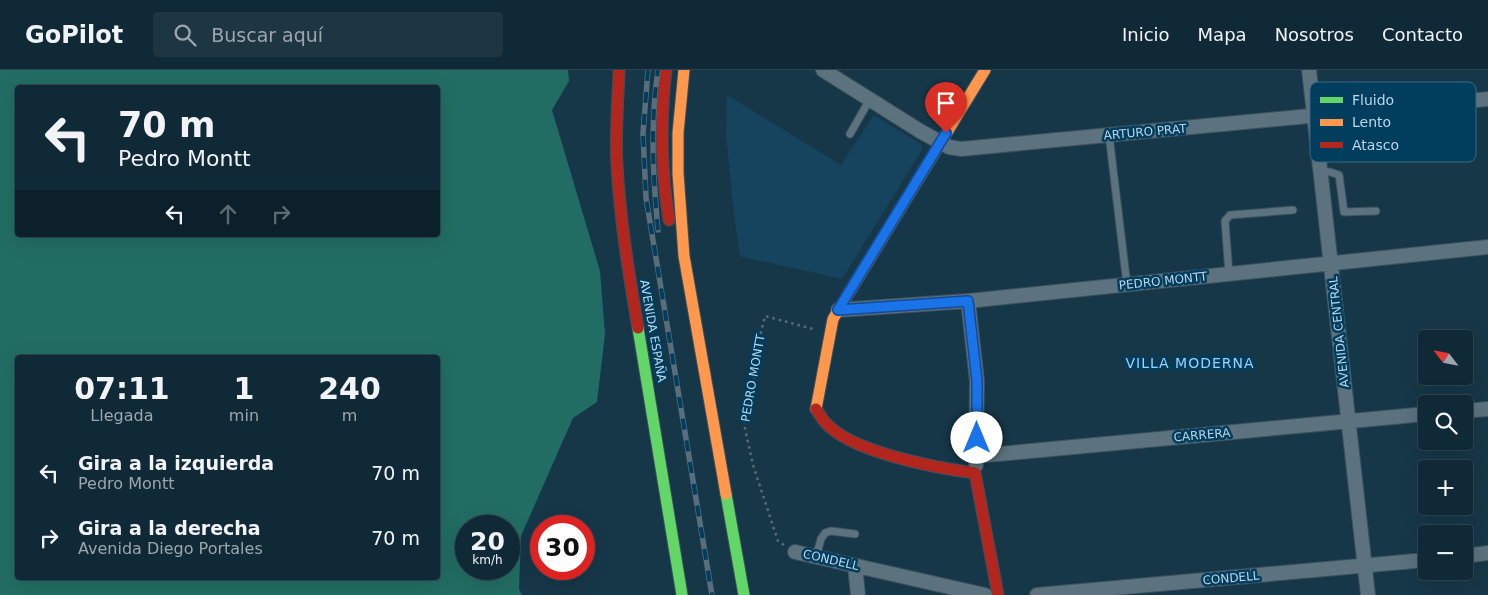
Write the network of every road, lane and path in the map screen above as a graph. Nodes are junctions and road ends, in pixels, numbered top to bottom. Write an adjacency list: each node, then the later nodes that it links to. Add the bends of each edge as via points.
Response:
1 (619, 70): 37 (main road, AVENIDA ESPAÑA, via 616,149 622,214)
2 (666, 70): 16 (main road, via 661,151 664,196 672,242)
3 (684, 70): 16 (main road, via 678,173)
4 (823, 70): 6 (street, ARTURO PRAT)
5 (985, 70): 10 (main road)
6 (870, 99): 8 (lane); 10 (street, ARTURO PRAT)
7 (1310, 116): 9 (street, ARTURO PRAT)
8 (850, 134)
9 (1109, 135): 10 (street, ARTURO PRAT, via 961,149); 19 (lane)
10 (940, 142): 21 (main road)
11 (1319, 162): 12 (street, AVENIDA CENTRAL)
12 (1320, 171): 14 (lane, via 1339,174 1344,212); 17 (street, AVENIDA CENTRAL)
13 (1293, 210): 18 (lane, via 1230,215 1227,218)
14 (1376, 211)
15 (1488, 246): 17 (street, PEDRO MONTT)
16 (684, 256): 38 (main road)
17 (1331, 264): 18 (street, PEDRO MONTT); 26 (street, AVENIDA CENTRAL)
18 (1230, 274): 19 (street, PEDRO MONTT)
19 (1126, 284): 20 (street, PEDRO MONTT)
20 (968, 301): 21 (street, PEDRO MONTT); 27 (street, via 977,381)
21 (838, 310): 22 (main road)
22 (829, 334): 28 (main road, via 816,409 819,417 832,429 860,444 903,460); 30 (path, PEDRO MONTT, via 765,316 744,424 753,465 778,541)
23 (1488, 409): 24 (street)
24 (1473, 410)
25 (1418, 415): 26 (street, CARRERA)
26 (1349, 421): 27 (street, CARRERA); 36 (street, AVENIDA CENTRAL)
27 (977, 456): 28 (street)
28 (975, 473): 41 (main road)
29 (855, 534): 33 (lane, via 825,533)
30 (795, 552): 33 (street, CONDELL)
31 (1488, 553): 32 (street)
32 (1473, 555)
33 (816, 557): 35 (street, CONDELL)
34 (1418, 561): 36 (street, CONDELL)
35 (855, 566): 39 (street); 40 (street, CONDELL)
36 (1365, 567): 42 (street, CONDELL); 43 (street, AVENIDA CENTRAL)
37 (682, 595)
38 (744, 595)
39 (858, 595)
40 (985, 595)
41 (998, 595)
42 (1036, 595)
43 (1368, 595)

